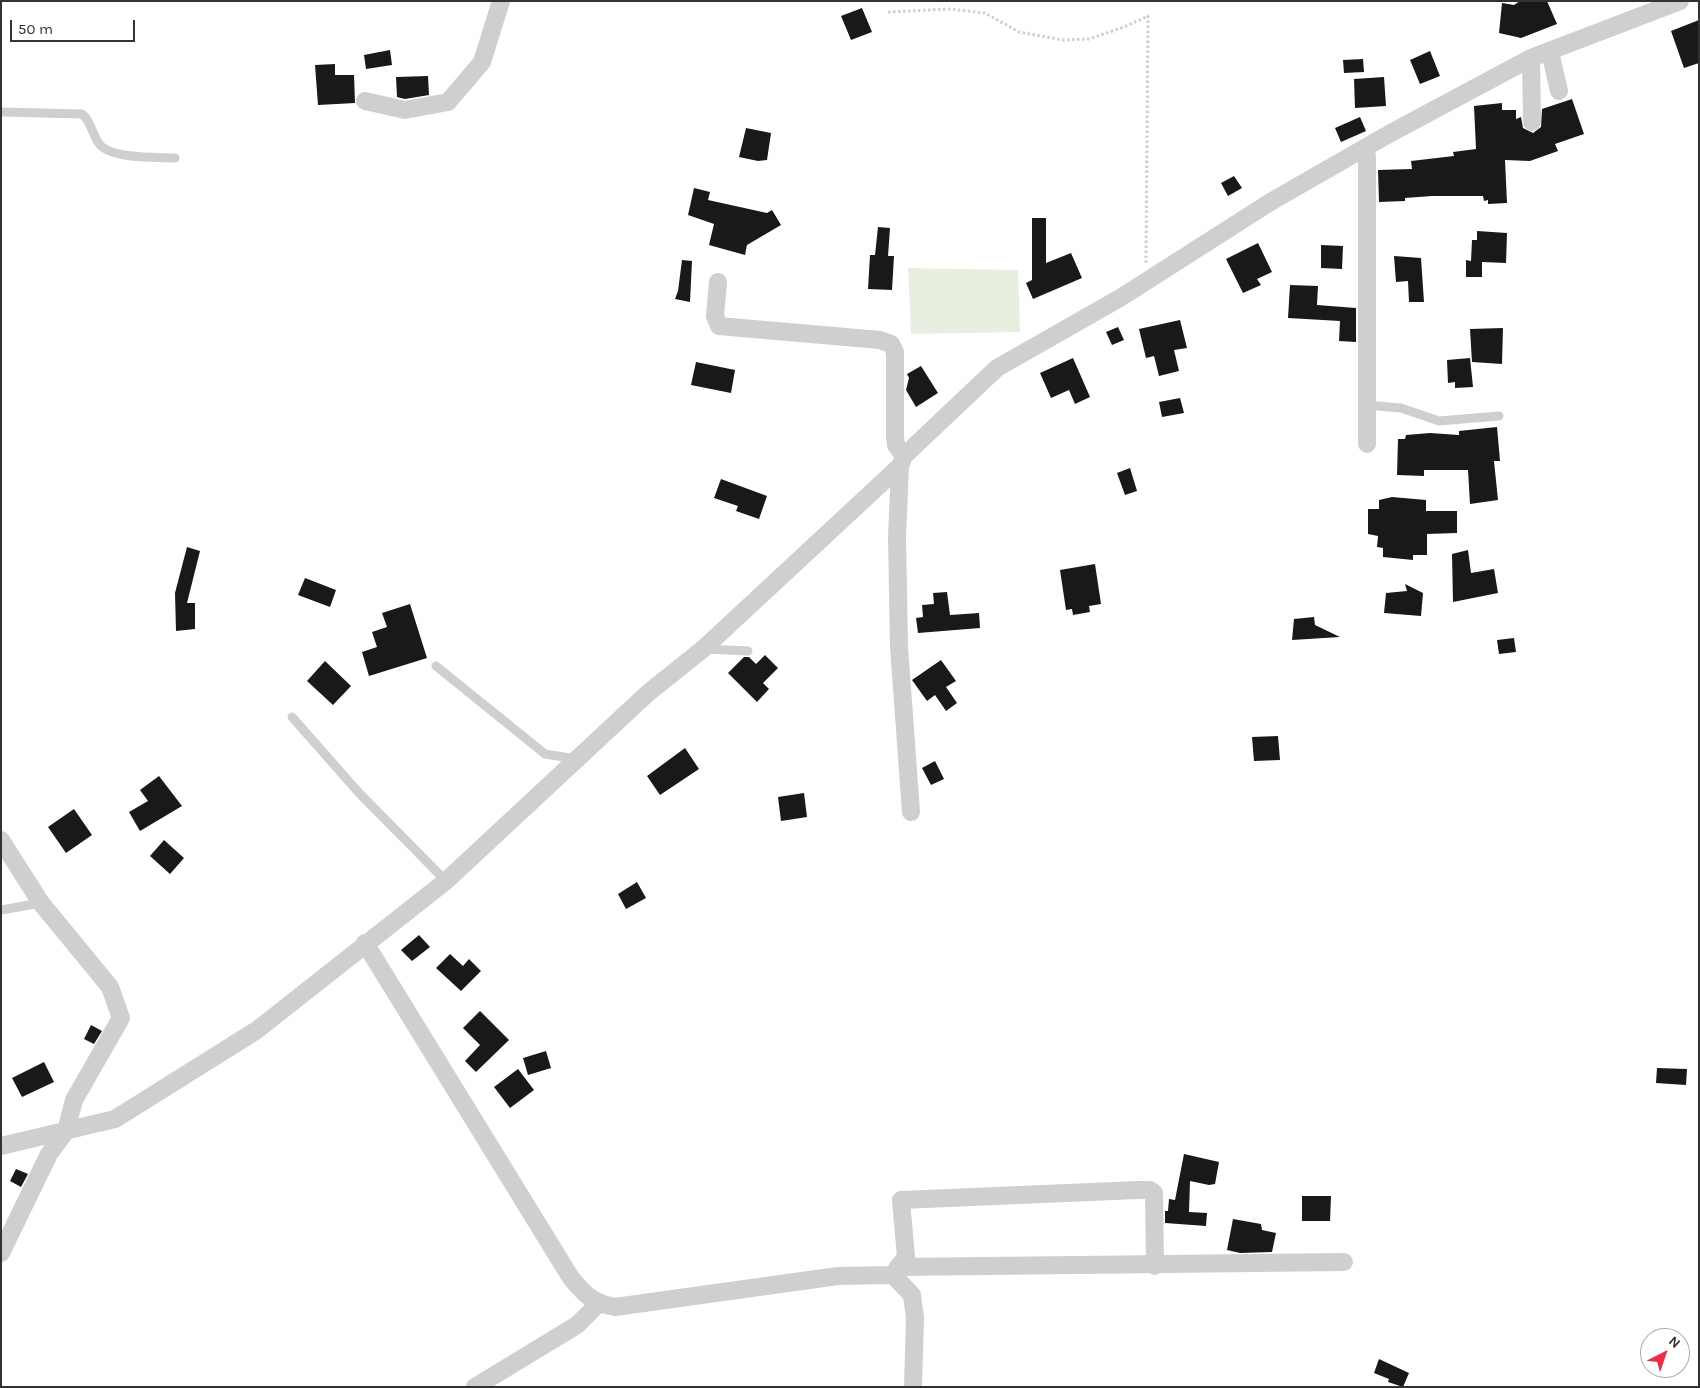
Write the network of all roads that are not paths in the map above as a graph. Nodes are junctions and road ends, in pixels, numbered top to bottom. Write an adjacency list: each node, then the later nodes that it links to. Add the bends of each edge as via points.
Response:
1 (501, 1): 6 (street, via 482,62 448,102 405,110)
2 (1680, 1): 3 (street)
3 (1550, 52): 4 (street); 5 (street)
4 (1532, 58): 8 (street); 9 (street)
5 (1559, 91)
6 (365, 101)
7 (1, 112): 10 (lane, via 82,114 89,120 95,138 103,147 120,154)
8 (1532, 122)
9 (1365, 148): 12 (street, via 1368,202); 15 (street, via 1272,201 1120,298 997,368)
10 (175, 158)
11 (718, 282): 15 (street, via 715,316 719,326 880,340 891,344 895,352 894,436)
12 (1366, 405): 13 (lane, via 1401,408 1439,421); 14 (street)
13 (1499, 416)
14 (1367, 444)
15 (902, 461): 16 (street); 21 (street, via 897,536 898,647)
16 (703, 649): 17 (lane); 20 (street, via 648,693)
17 (748, 651)
18 (436, 666): 20 (lane, via 545,754)
19 (292, 718): 23 (lane, via 360,794)
20 (576, 759): 23 (street)
21 (911, 812)
22 (1, 840): 24 (street)
23 (446, 881): 26 (street)
24 (41, 903): 25 (lane); 27 (street, via 110,987 121,1018 74,1100)
25 (1, 910)
26 (365, 943): 27 (street, via 249,1036 115,1119); 33 (street, via 571,1278)
27 (66, 1131): 28 (street); 29 (street, via 49,1154)
28 (1, 1146)
29 (1, 1253)
30 (1344, 1262): 31 (street)
31 (1156, 1266): 32 (street); 32 (street, via 1154,1194 1150,1190 1138,1190 901,1200 906,1257)
32 (895, 1271): 33 (street, via 614,1307); 35 (street, via 912,1295 915,1318)
33 (598, 1304): 34 (street, via 577,1325)
34 (475, 1387)
35 (913, 1387)

